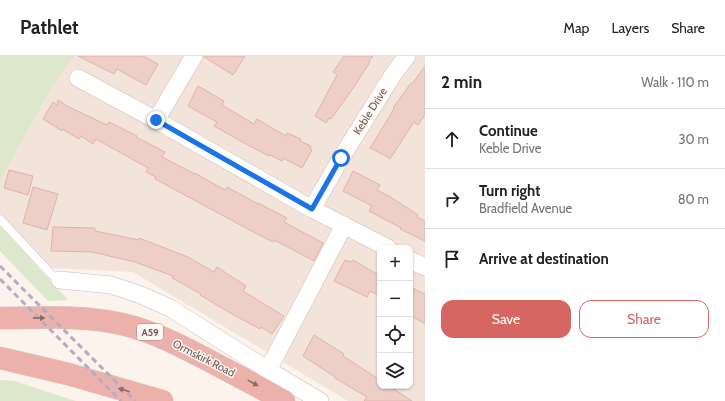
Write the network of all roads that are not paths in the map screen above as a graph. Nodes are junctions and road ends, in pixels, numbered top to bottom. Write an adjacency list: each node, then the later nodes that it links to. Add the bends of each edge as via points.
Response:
1 (194, 56): 4 (street)
2 (407, 56): 5 (street, Keble Drive, via 345,151)
3 (78, 78): 4 (street)
4 (156, 120): 5 (street)
5 (312, 209): 7 (street)
6 (0, 219): 11 (lane, via 52,275)
7 (344, 225): 8 (street); 14 (street)
8 (382, 245)
9 (413, 261): 10 (street)
10 (425, 267)
11 (60, 280): 14 (street, via 111,285 141,295 170,308)
12 (0, 318): 16 (highway, Ormskirk Road / A59, one-way to 16, via 94,320 144,330 174,342)
13 (0, 358): 15 (highway, one-way to 13)
14 (268, 370): 17 (street)
15 (162, 401)
16 (284, 401)
17 (320, 401)

